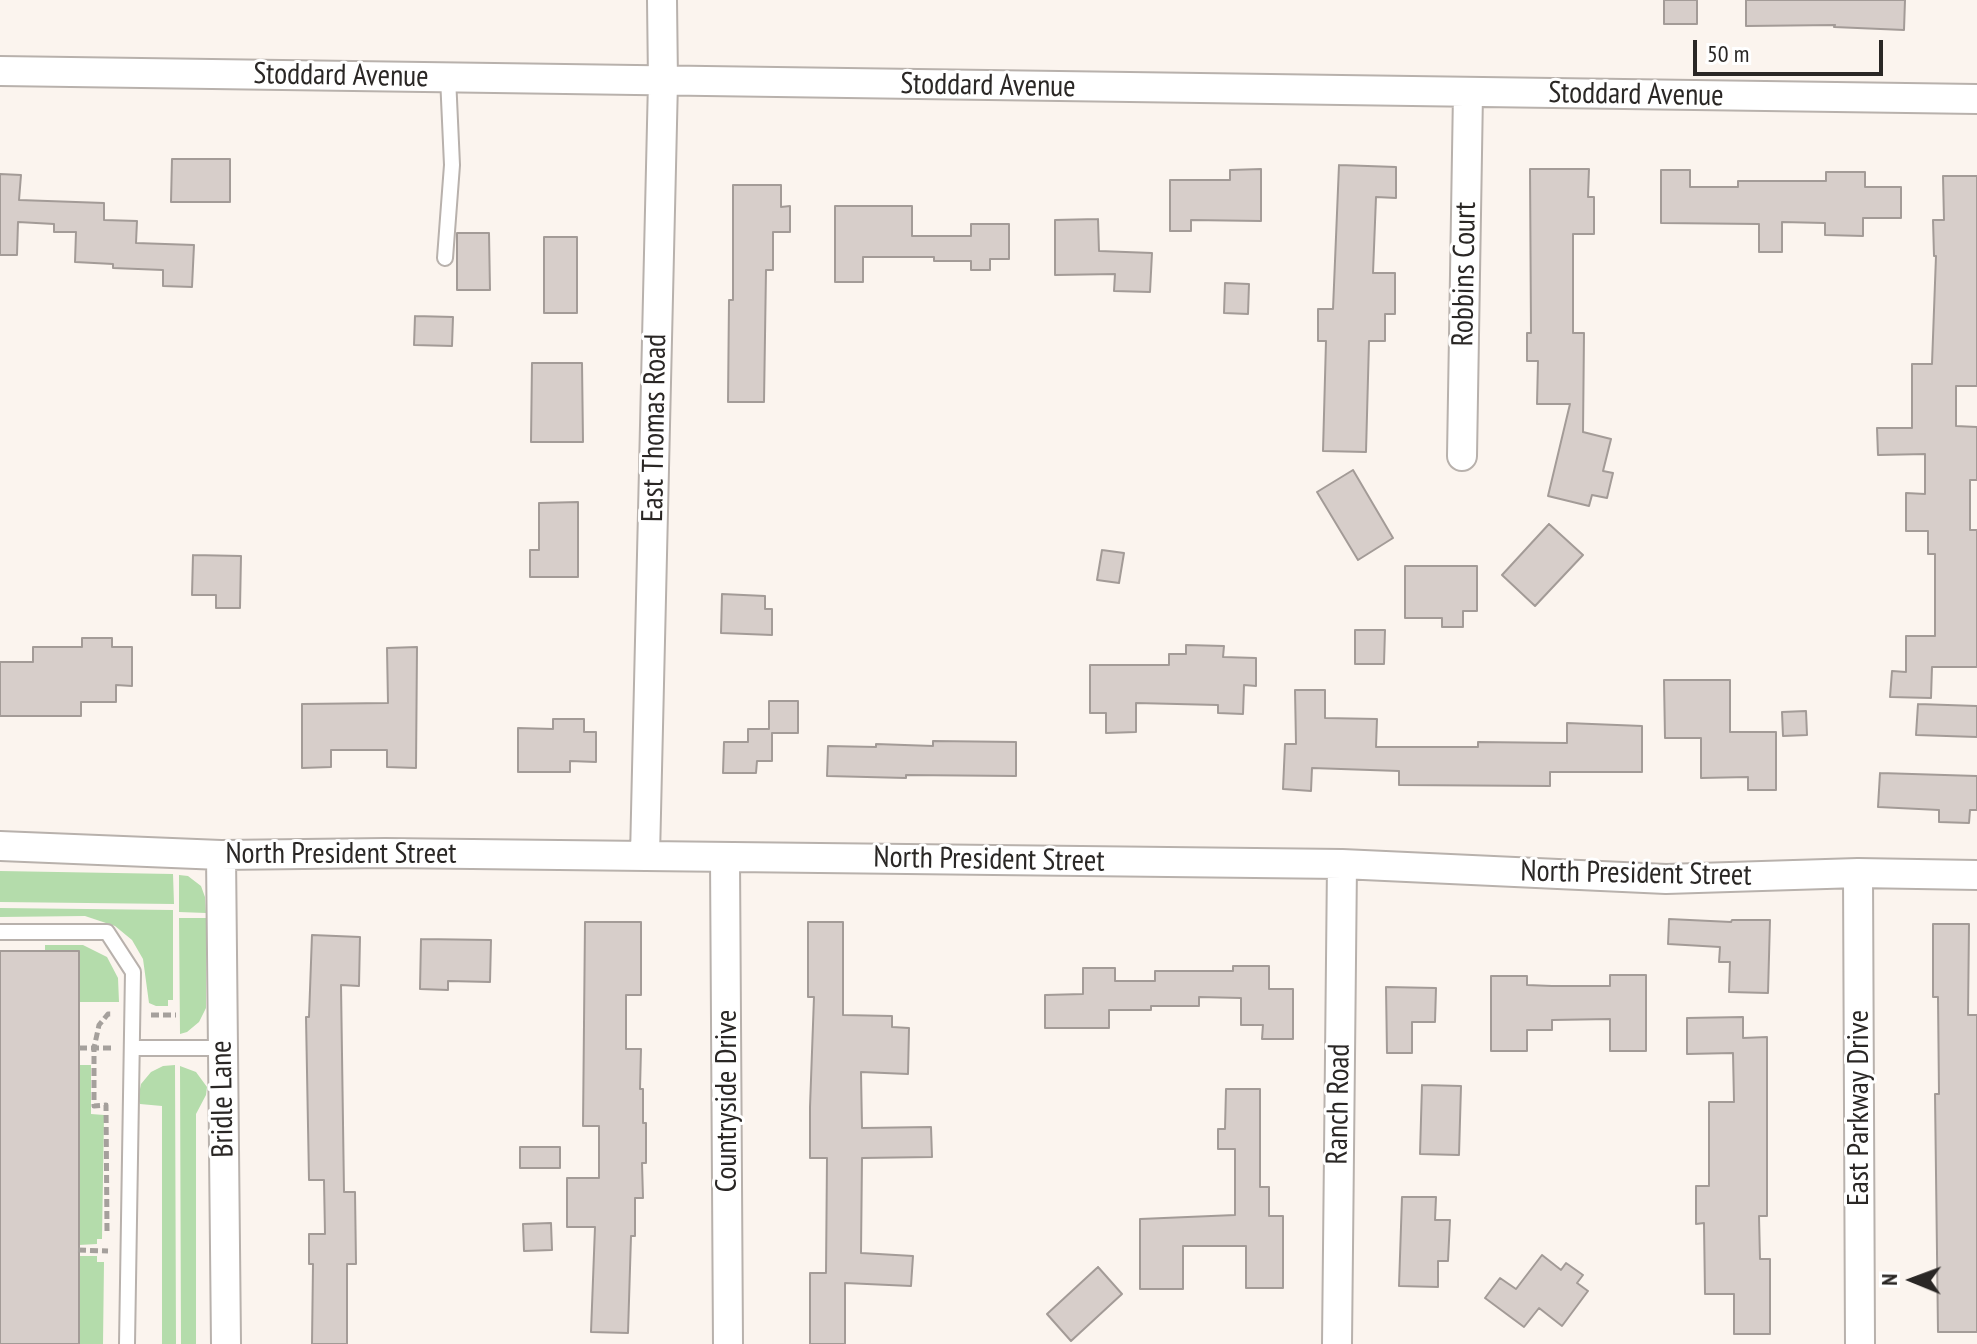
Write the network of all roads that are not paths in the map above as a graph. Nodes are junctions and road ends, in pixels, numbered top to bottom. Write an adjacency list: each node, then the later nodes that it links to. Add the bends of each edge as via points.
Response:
1 (662, 0): 4 (street, East Thomas Road)
2 (0, 71): 3 (street, Stoddard Avenue)
3 (448, 77): 4 (street, Stoddard Avenue); 7 (lane, via 452,165)
4 (663, 81): 5 (street, Stoddard Avenue); 11 (street, East Thomas Road)
5 (1468, 93): 6 (street, Stoddard Avenue); 8 (street, Robbins Court)
6 (1977, 99)
7 (445, 258)
8 (1462, 456)
9 (0, 846): 10 (street, North President Street)
10 (221, 855): 11 (street, North President Street); 18 (street, Bridle Lane)
11 (645, 856): 12 (street, North President Street)
12 (725, 859): 13 (street, North President Street); 21 (street, Countryside Drive)
13 (1342, 864): 14 (street, North President Street, via 1666,879); 22 (street, Ranch Road)
14 (1858, 873): 15 (street, North President Street); 23 (street, East Parkway Drive)
15 (1977, 875)
16 (0, 932): 17 (lane, via 107,932 133,972)
17 (125, 1048): 18 (lane); 19 (lane)
18 (223, 1048): 20 (street, Bridle Lane)
19 (127, 1344)
20 (226, 1344)
21 (728, 1344)
22 (1337, 1344)
23 (1860, 1344)

